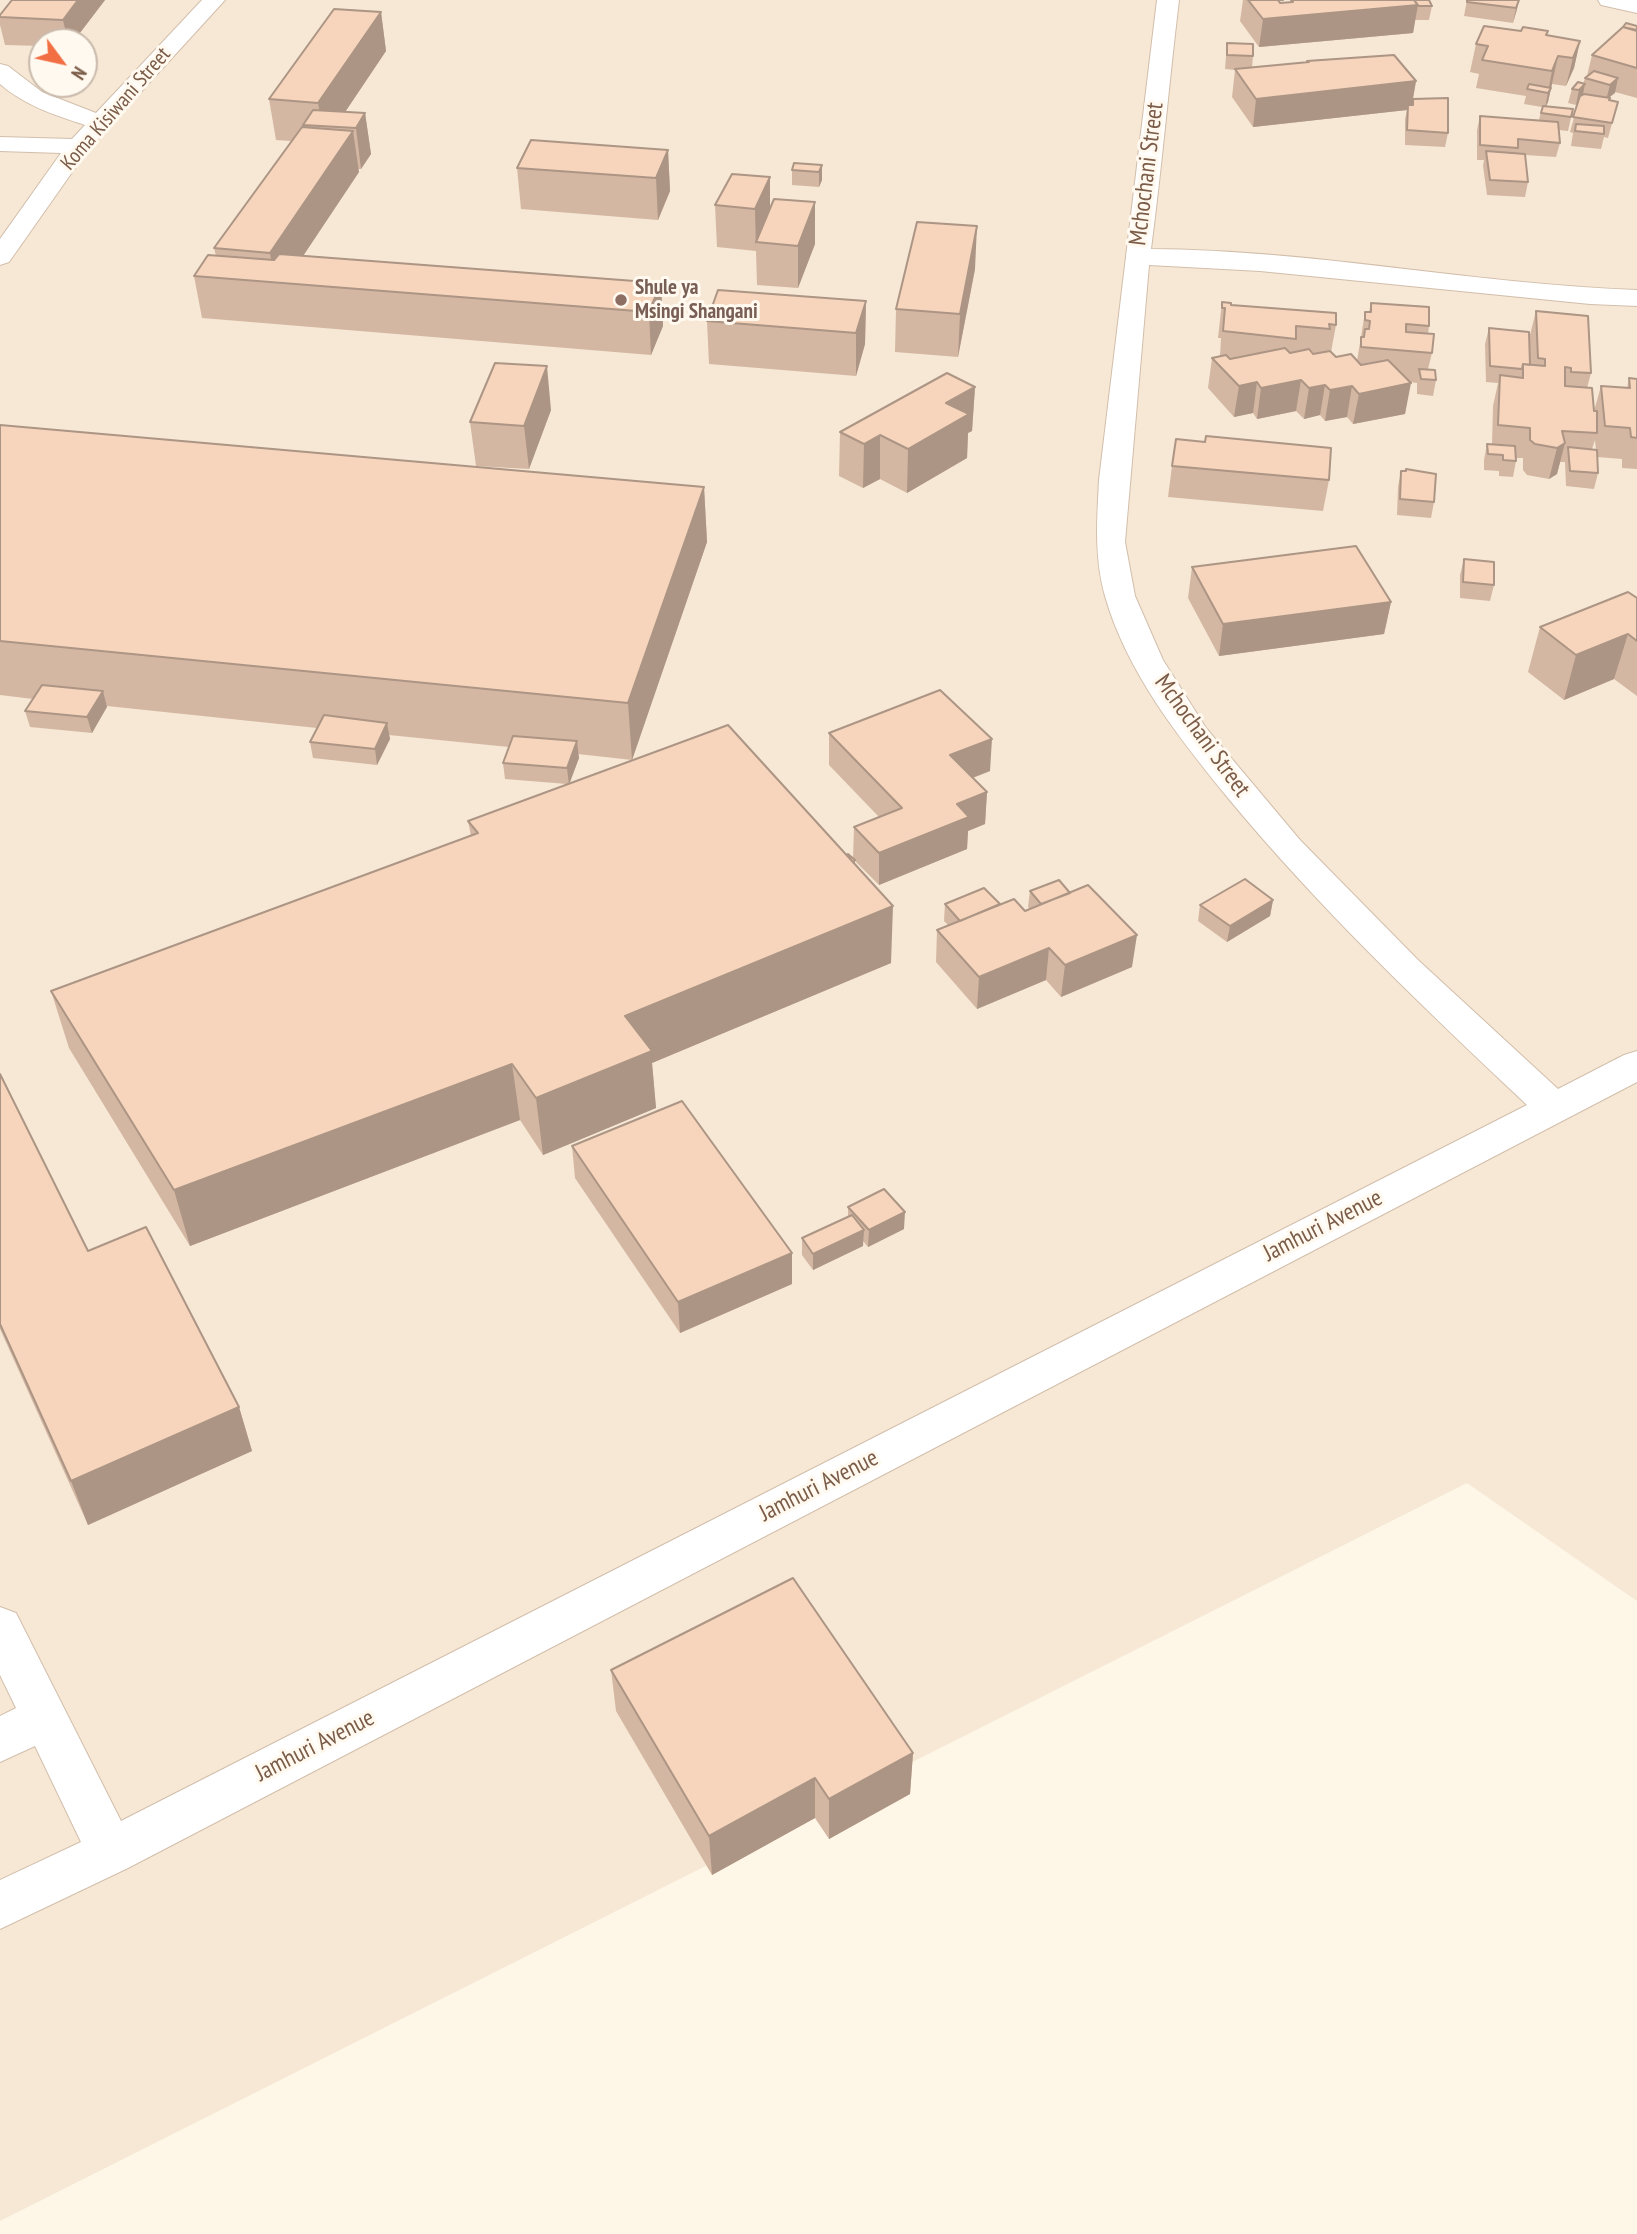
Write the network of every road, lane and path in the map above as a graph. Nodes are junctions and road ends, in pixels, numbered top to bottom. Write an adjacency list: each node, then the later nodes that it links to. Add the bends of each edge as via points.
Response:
1 (215, 0): 6 (street, Koma Kisiwani Street)
2 (1168, 0): 10 (street, Mchochani Street)
3 (1609, 0): 4 (street)
4 (1637, 6)
5 (0, 71): 6 (street, via 43,101)
6 (100, 122): 8 (street, Koma Kisiwani Street)
7 (0, 144): 8 (street)
8 (78, 146): 9 (street, Koma Kisiwani Street)
9 (0, 257)
10 (1137, 257): 11 (street, via 1182,256 1523,293); 13 (street, Mchochani Street, via 1111,542 1120,597 1147,660 1194,734 1288,848 1405,969)
11 (1637, 298)
12 (1637, 1065): 13 (street, Jamhuri Avenue)
13 (1553, 1107): 17 (street, Jamhuri Avenue)
14 (0, 1628): 15 (street)
15 (44, 1718): 16 (street); 17 (street)
16 (0, 1740)
17 (111, 1852): 18 (street, Jamhuri Avenue)
18 (0, 1905)

